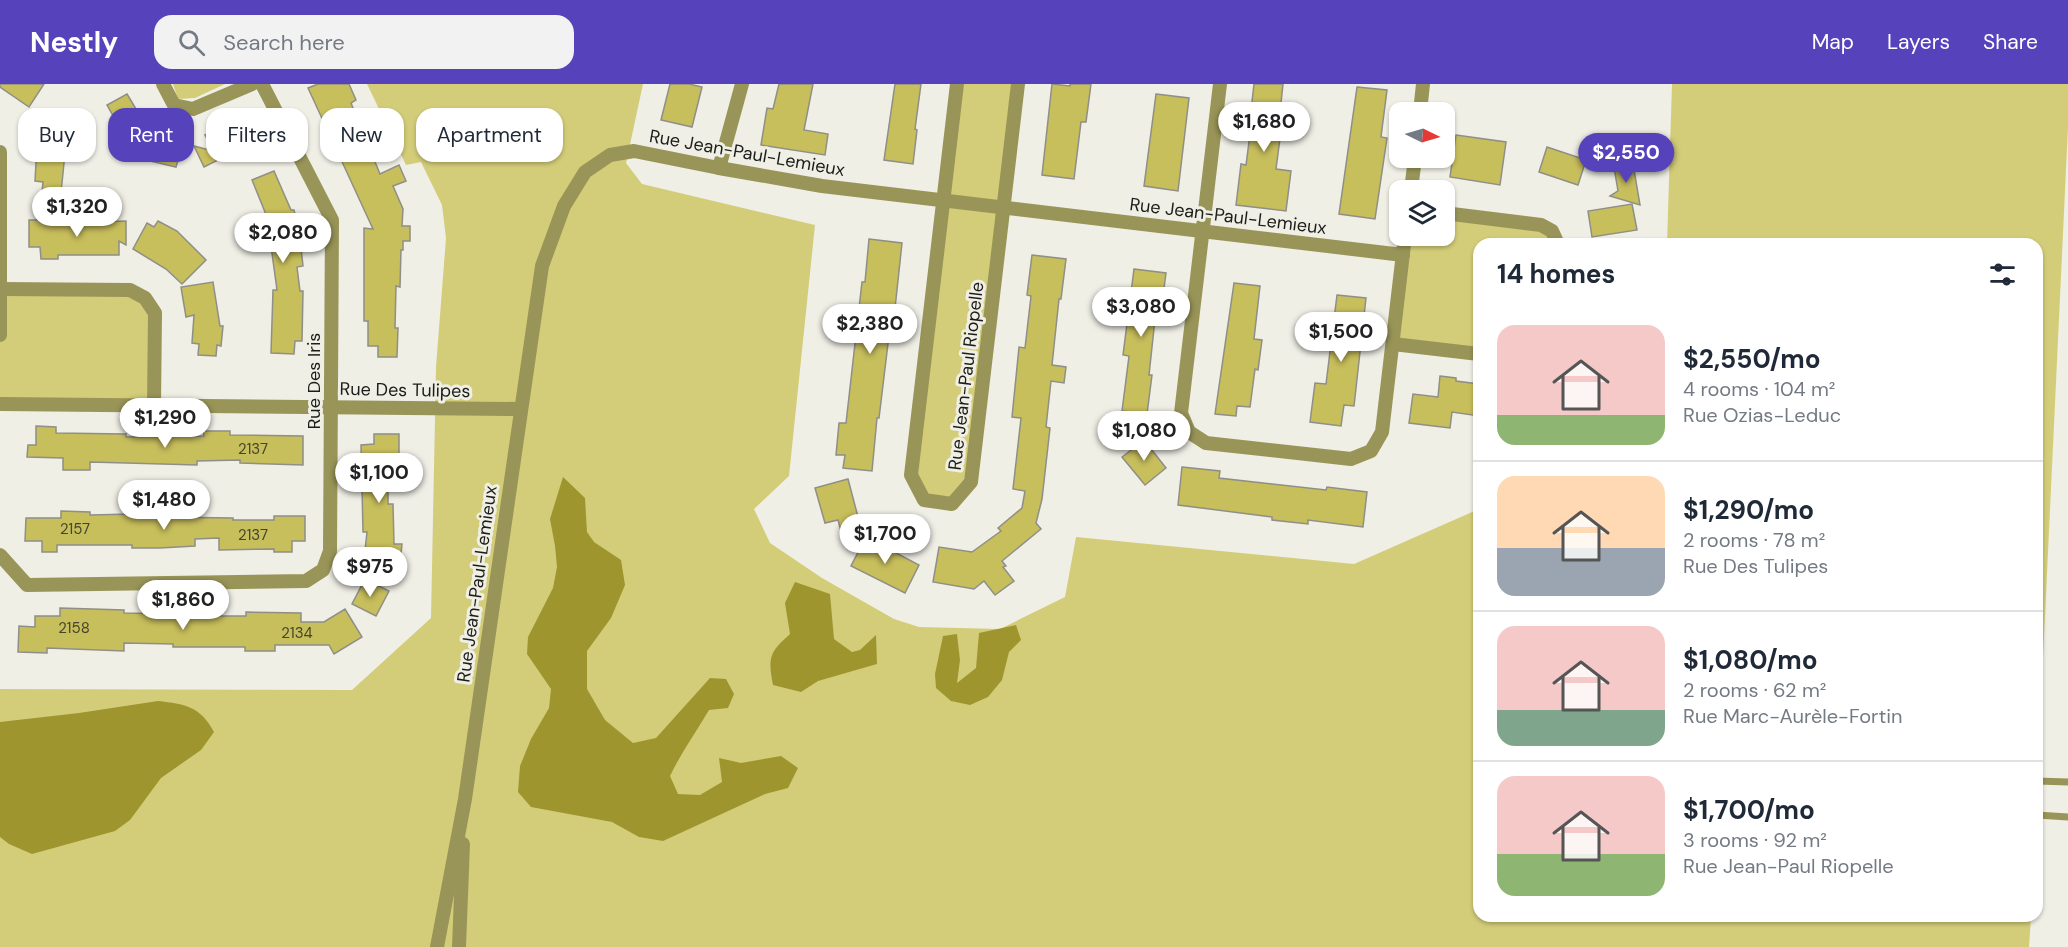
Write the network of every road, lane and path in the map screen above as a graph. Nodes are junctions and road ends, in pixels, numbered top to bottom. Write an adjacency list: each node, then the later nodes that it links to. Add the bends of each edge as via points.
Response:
1 (163, 84): 2 (street, via 174,105 193,109)
2 (252, 84)
3 (262, 84): 25 (street, Rue Des Iris, via 332,220)
4 (742, 84): 11 (street)
5 (957, 84): 12 (street, Rue Jean-Paul Riopelle)
6 (1018, 84): 13 (street, Rue Jean-Paul Riopelle)
7 (1220, 84): 15 (street)
8 (1423, 84): 9 (street)
9 (1421, 102)
10 (0, 152): 19 (street)
11 (719, 168): 12 (street, Rue Jean-Paul-Lemieux, via 822,186); 26 (street, Rue Jean-Paul-Lemieux, via 634,151 610,155 585,172 564,206 542,266)
12 (943, 200): 13 (street, Rue Jean-Paul-Lemieux); 13 (street, Rue Jean-Paul Riopelle, via 910,475 924,500 951,504 971,482)
13 (1004, 207): 15 (street, Rue Jean-Paul-Lemieux)
14 (1455, 214): 16 (street, via 1541,225)
15 (1203, 231): 18 (street, Rue Jean-Paul-Lemieux); 21 (street, via 1181,413 1189,432 1206,443 1351,459 1371,451 1382,432)
16 (1555, 238)
17 (1404, 246): 18 (street)
18 (1403, 255): 21 (street)
19 (0, 289): 20 (street); 24 (street, via 130,290 145,298 155,313)
20 (0, 335)
21 (1393, 344): 22 (street)
22 (1473, 353)
23 (0, 404): 24 (street, Rue Des Tulipes)
24 (154, 406): 25 (street, Rue Des Tulipes)
25 (332, 407): 26 (street, Rue Des Tulipes); 27 (street, Rue Des Iris, via 330,551 323,570 306,581 27,585)
26 (521, 409): 30 (street, Rue Jean-Paul-Lemieux)
27 (0, 555)
28 (2043, 781): 29 (lane)
29 (2068, 782)
30 (465, 800): 33 (street, Rue Jean-Paul-Lemieux); 34 (street, Rue Jean-Paul-Lemieux)
31 (2043, 815): 32 (lane)
32 (2068, 817)
33 (438, 947)
34 (459, 947)

